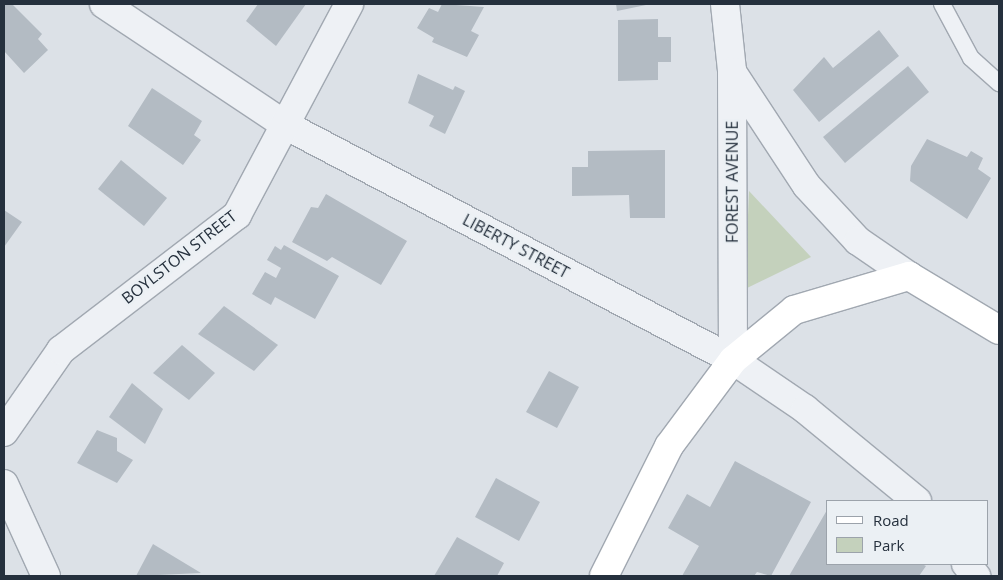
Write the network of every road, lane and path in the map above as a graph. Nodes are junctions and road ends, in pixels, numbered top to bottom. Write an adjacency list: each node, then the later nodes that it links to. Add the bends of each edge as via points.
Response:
1 (104, 4): 7 (street, LIBERTY STREET)
2 (349, 4): 7 (street, BOYLSTON STREET)
3 (725, 4): 5 (street, FOREST AVENUE)
4 (942, 4): 6 (lane, via 971,58)
5 (732, 71): 8 (street, via 807,186 858,241); 10 (street, FOREST AVENUE)
6 (999, 83)
7 (287, 126): 10 (street, LIBERTY STREET); 11 (street, BOYLSTON STREET, via 237,215 61,350)
8 (909, 276): 9 (street); 10 (street, via 794,310)
9 (999, 330)
10 (733, 360): 13 (street, LIBERTY STREET, via 806,409); 16 (street, via 669,446)
11 (4, 432)
12 (4, 484): 15 (street)
13 (916, 500)
14 (967, 565): 17 (street)
15 (46, 576)
16 (604, 576)
17 (976, 576)

